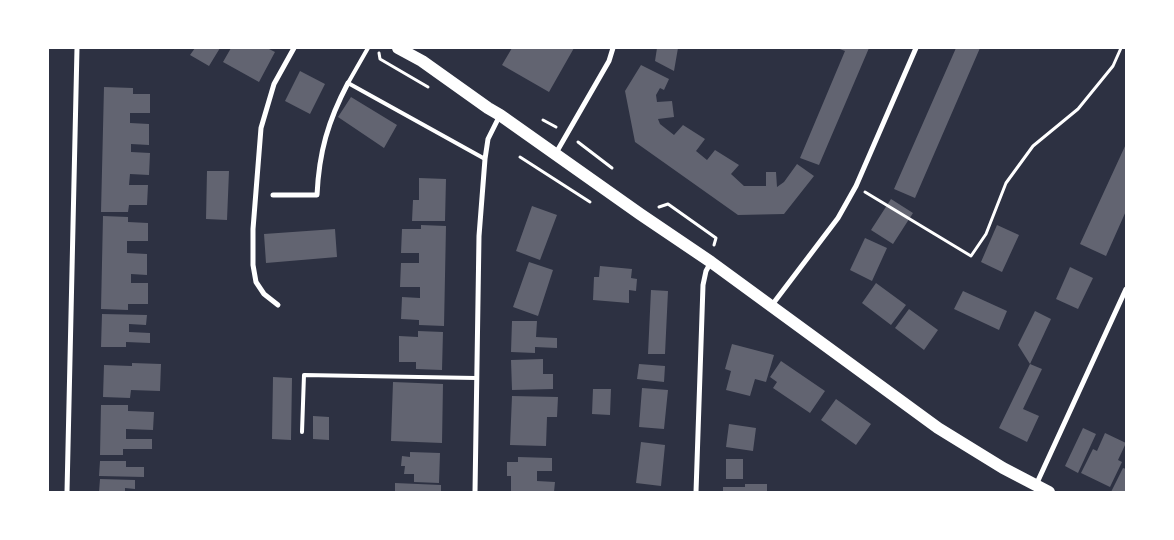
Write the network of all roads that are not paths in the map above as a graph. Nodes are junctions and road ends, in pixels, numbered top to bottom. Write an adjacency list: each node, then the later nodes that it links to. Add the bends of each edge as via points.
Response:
1 (77, 48): 19 (street)
2 (294, 48): 14 (street, via 274,84 261,128 253,229 256,282 264,294)
3 (368, 48): 7 (lane)
4 (613, 48): 9 (street, via 609,61)
5 (916, 48): 15 (street, via 856,186 838,218)
6 (405, 49): 8 (main road)
7 (348, 83): 10 (lane); 11 (street, via 326,135 318,171 317,195)
8 (500, 115): 9 (main road); 10 (street, via 488,140)
9 (556, 154): 12 (main road)
10 (485, 159): 16 (street, via 478,236)
11 (273, 195)
12 (711, 262): 15 (main road); 21 (street, via 703,286)
13 (1126, 289): 18 (street)
14 (278, 305)
15 (772, 305): 18 (main road, via 938,428)
16 (476, 378): 17 (lane, via 304,375); 20 (street)
17 (302, 432)
18 (1036, 486): 22 (main road)
19 (68, 492)
20 (475, 492)
21 (696, 492)
22 (1049, 492)

